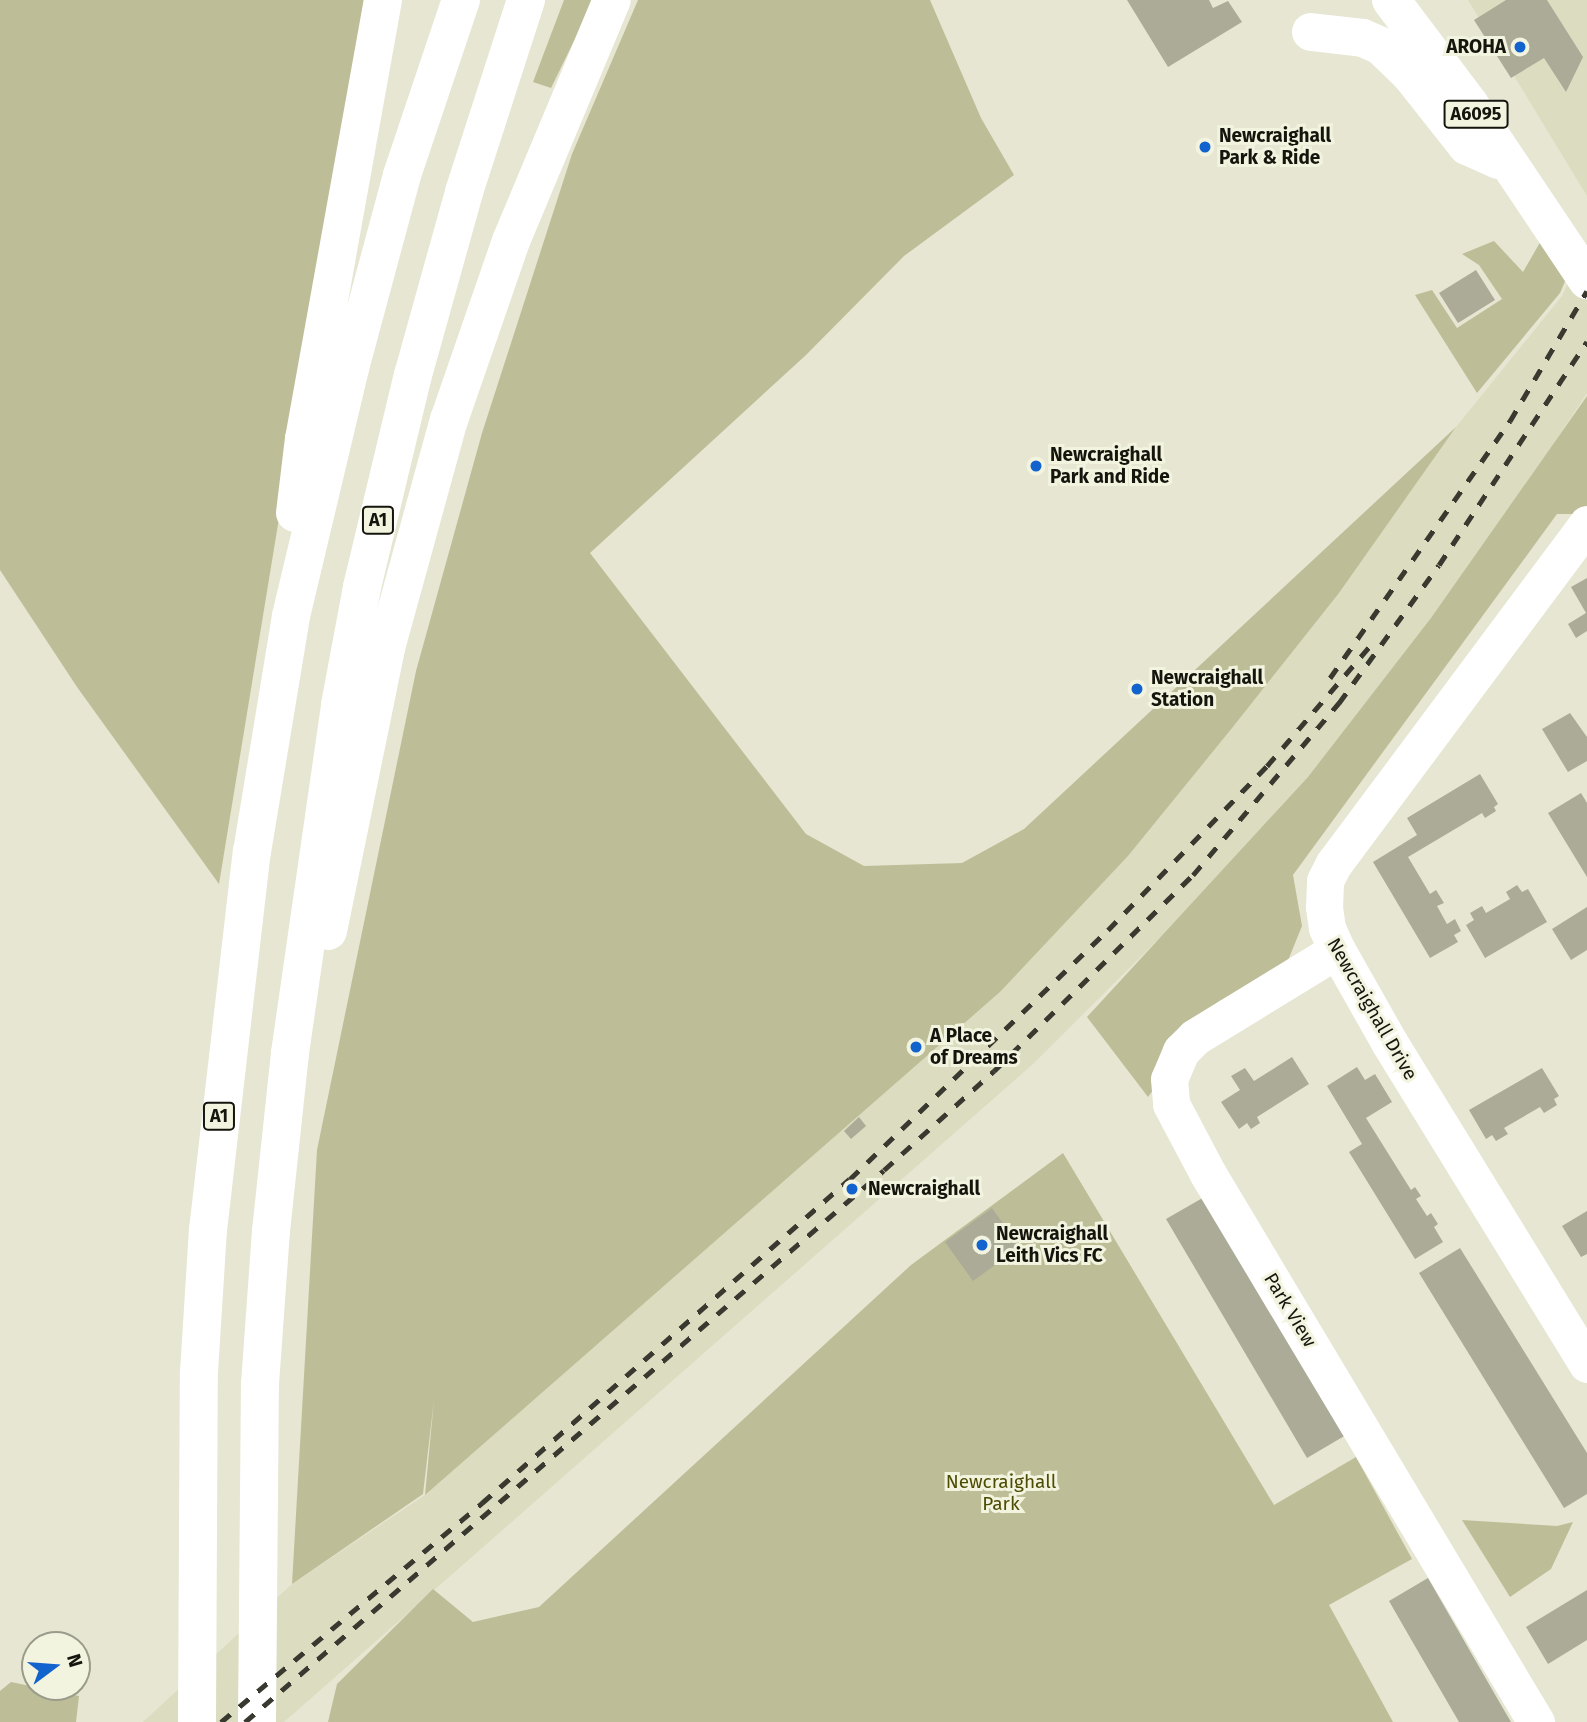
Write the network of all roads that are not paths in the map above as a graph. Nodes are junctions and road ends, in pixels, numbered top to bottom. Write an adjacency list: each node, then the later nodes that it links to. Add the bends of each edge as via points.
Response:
1 (383, 0): 10 (main road, via 304,439 293,527)
2 (461, 0): 10 (main road, A1, via 402,175)
3 (526, 0): 12 (main road, A1, via 424,335 362,587 319,836)
4 (612, 0): 12 (main road, via 511,241 449,421 386,648 350,841 322,956)
5 (1391, 0): 7 (main road, A6095)
6 (1311, 32): 7 (main road, via 1363,38 1381,46 1410,74 1466,146)
7 (1512, 166): 8 (main road, A6095)
8 (1587, 280)
9 (1587, 524): 11 (street, Newcraighall Drive, via 1334,863 1325,881 1324,907)
10 (291, 616): 14 (main road, A1, via 252,852 220,1094 199,1372 194,1621)
11 (1337, 950): 13 (street, Newcraighall Drive); 16 (street, Park View, via 1195,1037 1181,1051 1170,1079 1171,1104 1208,1174)
12 (290, 1053): 15 (main road, A1, via 260,1384)
13 (1587, 1364)
14 (197, 1722)
15 (257, 1722)
16 (1535, 1722)

